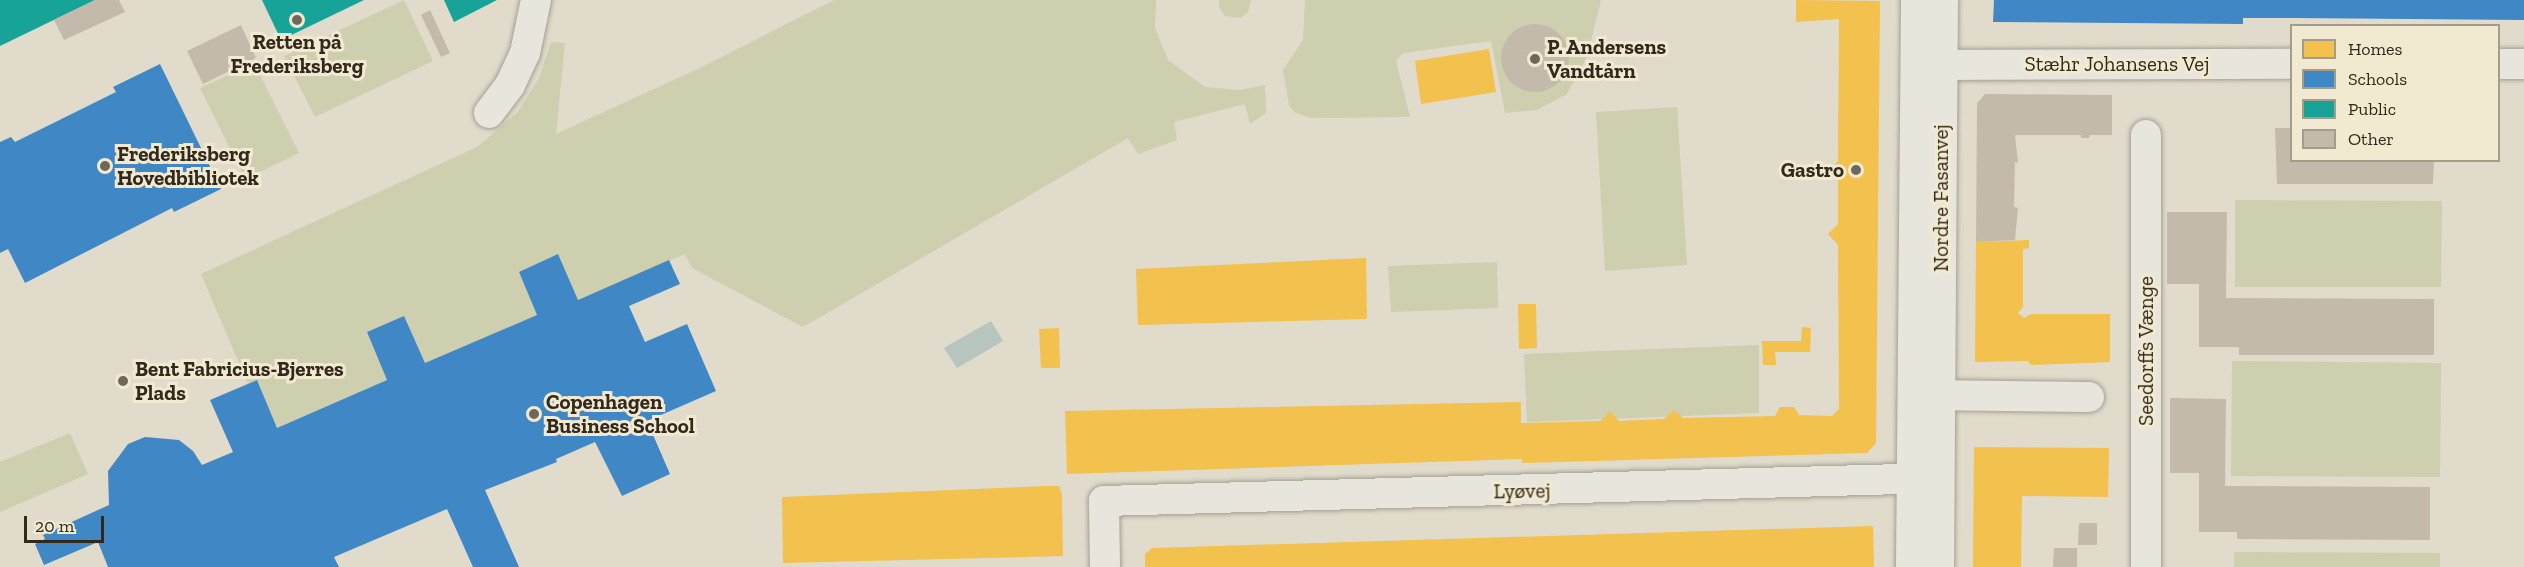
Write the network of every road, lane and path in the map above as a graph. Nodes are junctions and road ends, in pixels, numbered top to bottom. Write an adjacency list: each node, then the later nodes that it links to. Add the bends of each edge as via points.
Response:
1 (537, 0): 8 (street, via 525,53 510,85)
2 (1916, 0): 7 (street, Nordre Fasanvej)
3 (1943, 0): 7 (street, Nordre Fasanvej)
4 (2290, 64): 7 (street, Stæhr Johansens Vej)
5 (2500, 64): 6 (street)
6 (2524, 64)
7 (1928, 65): 10 (street, Nordre Fasanvej)
8 (489, 113)
9 (2146, 135): 16 (street, Seedorffs Vænge)
10 (1926, 396): 11 (street); 12 (street, Nordre Fasanvej)
11 (2089, 397)
12 (1925, 479): 13 (street, Lyøvej, via 1104,501); 14 (street, Nordre Fasanvej); 15 (street, Nordre Fasanvej)
13 (1105, 567)
14 (1911, 567)
15 (1939, 567)
16 (2146, 567)

